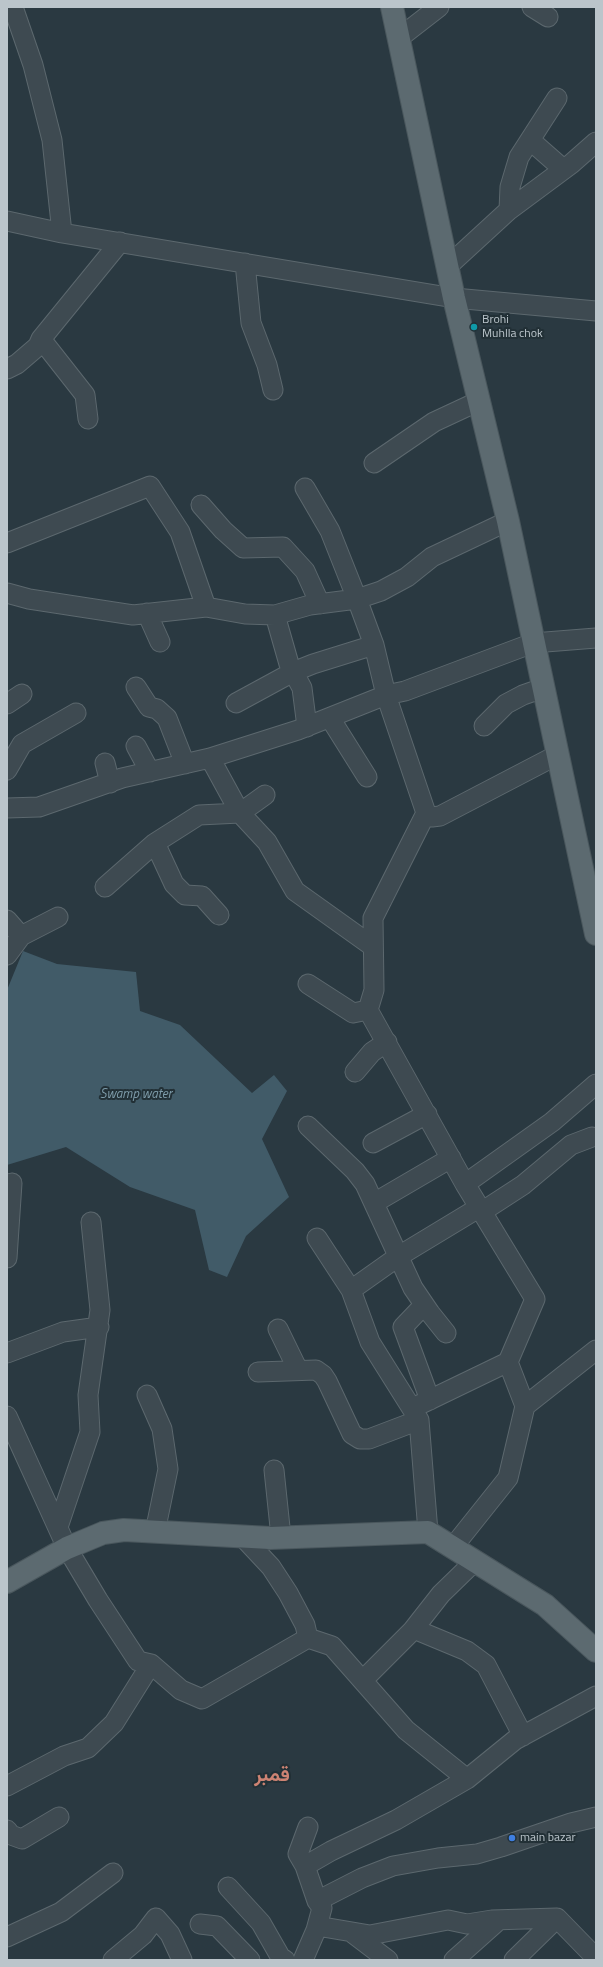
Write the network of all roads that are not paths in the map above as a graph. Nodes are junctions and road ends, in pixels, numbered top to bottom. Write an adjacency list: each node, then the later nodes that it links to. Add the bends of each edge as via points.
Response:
1 (13, 7): 13 (street, via 33,65 52,140)
2 (392, 7): 6 (main road)
3 (439, 7): 6 (street)
4 (532, 7): 5 (street)
5 (548, 17)
6 (399, 38): 16 (main road)
7 (557, 98): 8 (street)
8 (530, 140): 10 (street); 11 (street, via 519,157 510,187)
9 (596, 142): 10 (street)
10 (571, 168): 11 (street)
11 (509, 210): 16 (street)
12 (7, 221): 13 (street)
13 (62, 233): 14 (street)
14 (120, 242): 15 (street); 19 (street)
15 (245, 263): 17 (street); 21 (street, via 251,323 267,365)
16 (448, 266): 17 (main road)
17 (454, 298): 18 (street); 22 (main road)
18 (596, 311)
19 (41, 339): 20 (street, via 38,346); 23 (street, via 85,395)
20 (7, 369)
21 (273, 390)
22 (479, 401): 24 (street, via 434,422); 27 (main road)
23 (88, 419)
24 (374, 463)
25 (305, 488): 30 (street, via 330,531)
26 (201, 505): 31 (street, via 243,548 283,547 305,571)
27 (508, 521): 30 (street, via 432,557 407,577 381,591); 37 (main road)
28 (7, 543): 32 (street, via 150,486 180,532)
29 (7, 592): 33 (street, via 29,599 133,615)
30 (357, 599): 31 (street); 38 (street)
31 (320, 604): 34 (street)
32 (206, 607): 33 (street); 34 (street, via 245,614)
33 (147, 613): 36 (street)
34 (275, 615): 39 (street)
35 (596, 638): 37 (street)
36 (160, 642)
37 (533, 643): 41 (main road); 42 (street, via 405,692)
38 (374, 645): 39 (street); 42 (street)
39 (293, 672): 43 (street); 47 (street, via 302,688)
40 (136, 687): 52 (street, via 149,708 156,709 167,718)
41 (543, 688): 46 (street, via 506,704); 49 (main road)
42 (386, 695): 45 (street); 60 (street)
43 (236, 702)
44 (76, 713): 53 (street, via 22,744)
45 (330, 718): 47 (street); 55 (street)
46 (484, 726)
47 (307, 727): 50 (street)
48 (136, 746): 54 (street)
49 (557, 755): 60 (street, via 440,816 432,817); 66 (main road)
50 (210, 758): 52 (street); 59 (street)
51 (105, 763): 56 (street)
52 (186, 764): 54 (street)
53 (7, 770)
54 (150, 772): 56 (street)
55 (367, 777)
56 (110, 782): 58 (street, via 39,807)
57 (265, 795): 59 (street)
58 (7, 808)
59 (240, 813): 61 (street, via 199,815); 68 (street, via 267,842 295,891)
60 (426, 813): 68 (street, via 373,918)
61 (155, 843): 62 (street); 63 (street, via 174,884 185,895 202,896)
62 (105, 887)
63 (219, 915)
64 (58, 917): 67 (street)
65 (7, 920): 67 (street)
66 (596, 934)
67 (21, 936): 69 (street)
68 (372, 946): 71 (street, via 374,990)
69 (7, 955)
70 (308, 984): 71 (street, via 353,1013)
71 (368, 1010): 72 (street)
72 (387, 1042): 73 (street, via 372,1052); 75 (street)
73 (355, 1072)
74 (596, 1084): 81 (street, via 552,1122)
75 (427, 1114): 78 (street); 79 (street)
76 (308, 1126): 82 (street, via 355,1171)
77 (592, 1137): 83 (street, via 571,1145 523,1185)
78 (373, 1143)
79 (452, 1158): 81 (street); 82 (street)
80 (12, 1183): 87 (street)
81 (465, 1184): 83 (street)
82 (374, 1203): 86 (street)
83 (481, 1209): 86 (street); 95 (street, via 535,1299)
84 (91, 1222): 90 (street, via 100,1310)
85 (317, 1238): 88 (street)
86 (399, 1256): 88 (street); 89 (street, via 413,1288)
87 (7, 1258)
88 (351, 1290): 101 (street, via 370,1342)
89 (424, 1305): 92 (street); 99 (street, via 403,1327)
90 (98, 1326): 94 (street, via 63,1332); 104 (street, via 88,1395 90,1432)
91 (278, 1329): 96 (street)
92 (446, 1333)
93 (596, 1350): 100 (street)
94 (7, 1353)
95 (508, 1362): 99 (street); 100 (street)
96 (298, 1370): 97 (street); 101 (street, via 316,1370 323,1375 352,1434 360,1439 369,1439)
97 (258, 1372)
98 (147, 1395): 105 (street, via 162,1429 168,1469)
99 (430, 1400): 101 (street)
100 (525, 1406): 109 (street, via 508,1478)
101 (416, 1414): 106 (street)
102 (7, 1416): 104 (street)
103 (274, 1470): 108 (street)
104 (58, 1527): 110 (street)
105 (155, 1532): 107 (main road); 110 (main road, via 124,1530 103,1533)
106 (428, 1532): 108 (main road); 109 (main road)
107 (242, 1536): 108 (main road); 114 (street, via 271,1567 288,1592 305,1625)
108 (281, 1537)
109 (453, 1547): 111 (main road)
110 (68, 1548): 112 (main road); 116 (street, via 138,1661)
111 (475, 1561): 113 (street, via 441,1594); 115 (main road, via 545,1605)
112 (9, 1577)
113 (414, 1629): 117 (street); 119 (street, via 467,1651 486,1665)
114 (308, 1638): 116 (street, via 202,1699 181,1690); 117 (street, via 332,1646)
115 (596, 1651)
116 (151, 1664): 121 (street, via 114,1723 88,1748 64,1756)
117 (363, 1680): 120 (street, via 406,1730)
118 (596, 1696): 119 (street)
119 (524, 1736): 120 (street, via 515,1740)
120 (466, 1778): 126 (street, via 396,1820 331,1850)
121 (7, 1786)
122 (596, 1816): 129 (street, via 476,1854 393,1866 362,1878)
123 (59, 1817): 125 (street, via 22,1838)
124 (308, 1827): 126 (street, via 298,1854)
125 (8, 1835)
126 (305, 1866): 129 (street)
127 (113, 1874): 135 (street, via 61,1912)
128 (228, 1887): 139 (street, via 261,1923)
129 (317, 1901): 133 (street, via 322,1908)
130 (557, 1918): 131 (street); 138 (street); 145 (street)
131 (499, 1920): 134 (street, via 467,1924 448,1920 370,1935); 144 (street)
132 (200, 1924): 142 (street, via 217,1926)
133 (317, 1926): 134 (street); 137 (street)
134 (351, 1932): 136 (street)
135 (7, 1937)
136 (367, 1954): 143 (street)
137 (310, 1956)
138 (596, 1958)
139 (280, 1959)
140 (112, 1960): 141 (street, via 143,1935 156,1918 170,1934)
141 (182, 1960)
142 (250, 1960)
143 (388, 1960)
144 (454, 1960)
145 (514, 1960)

